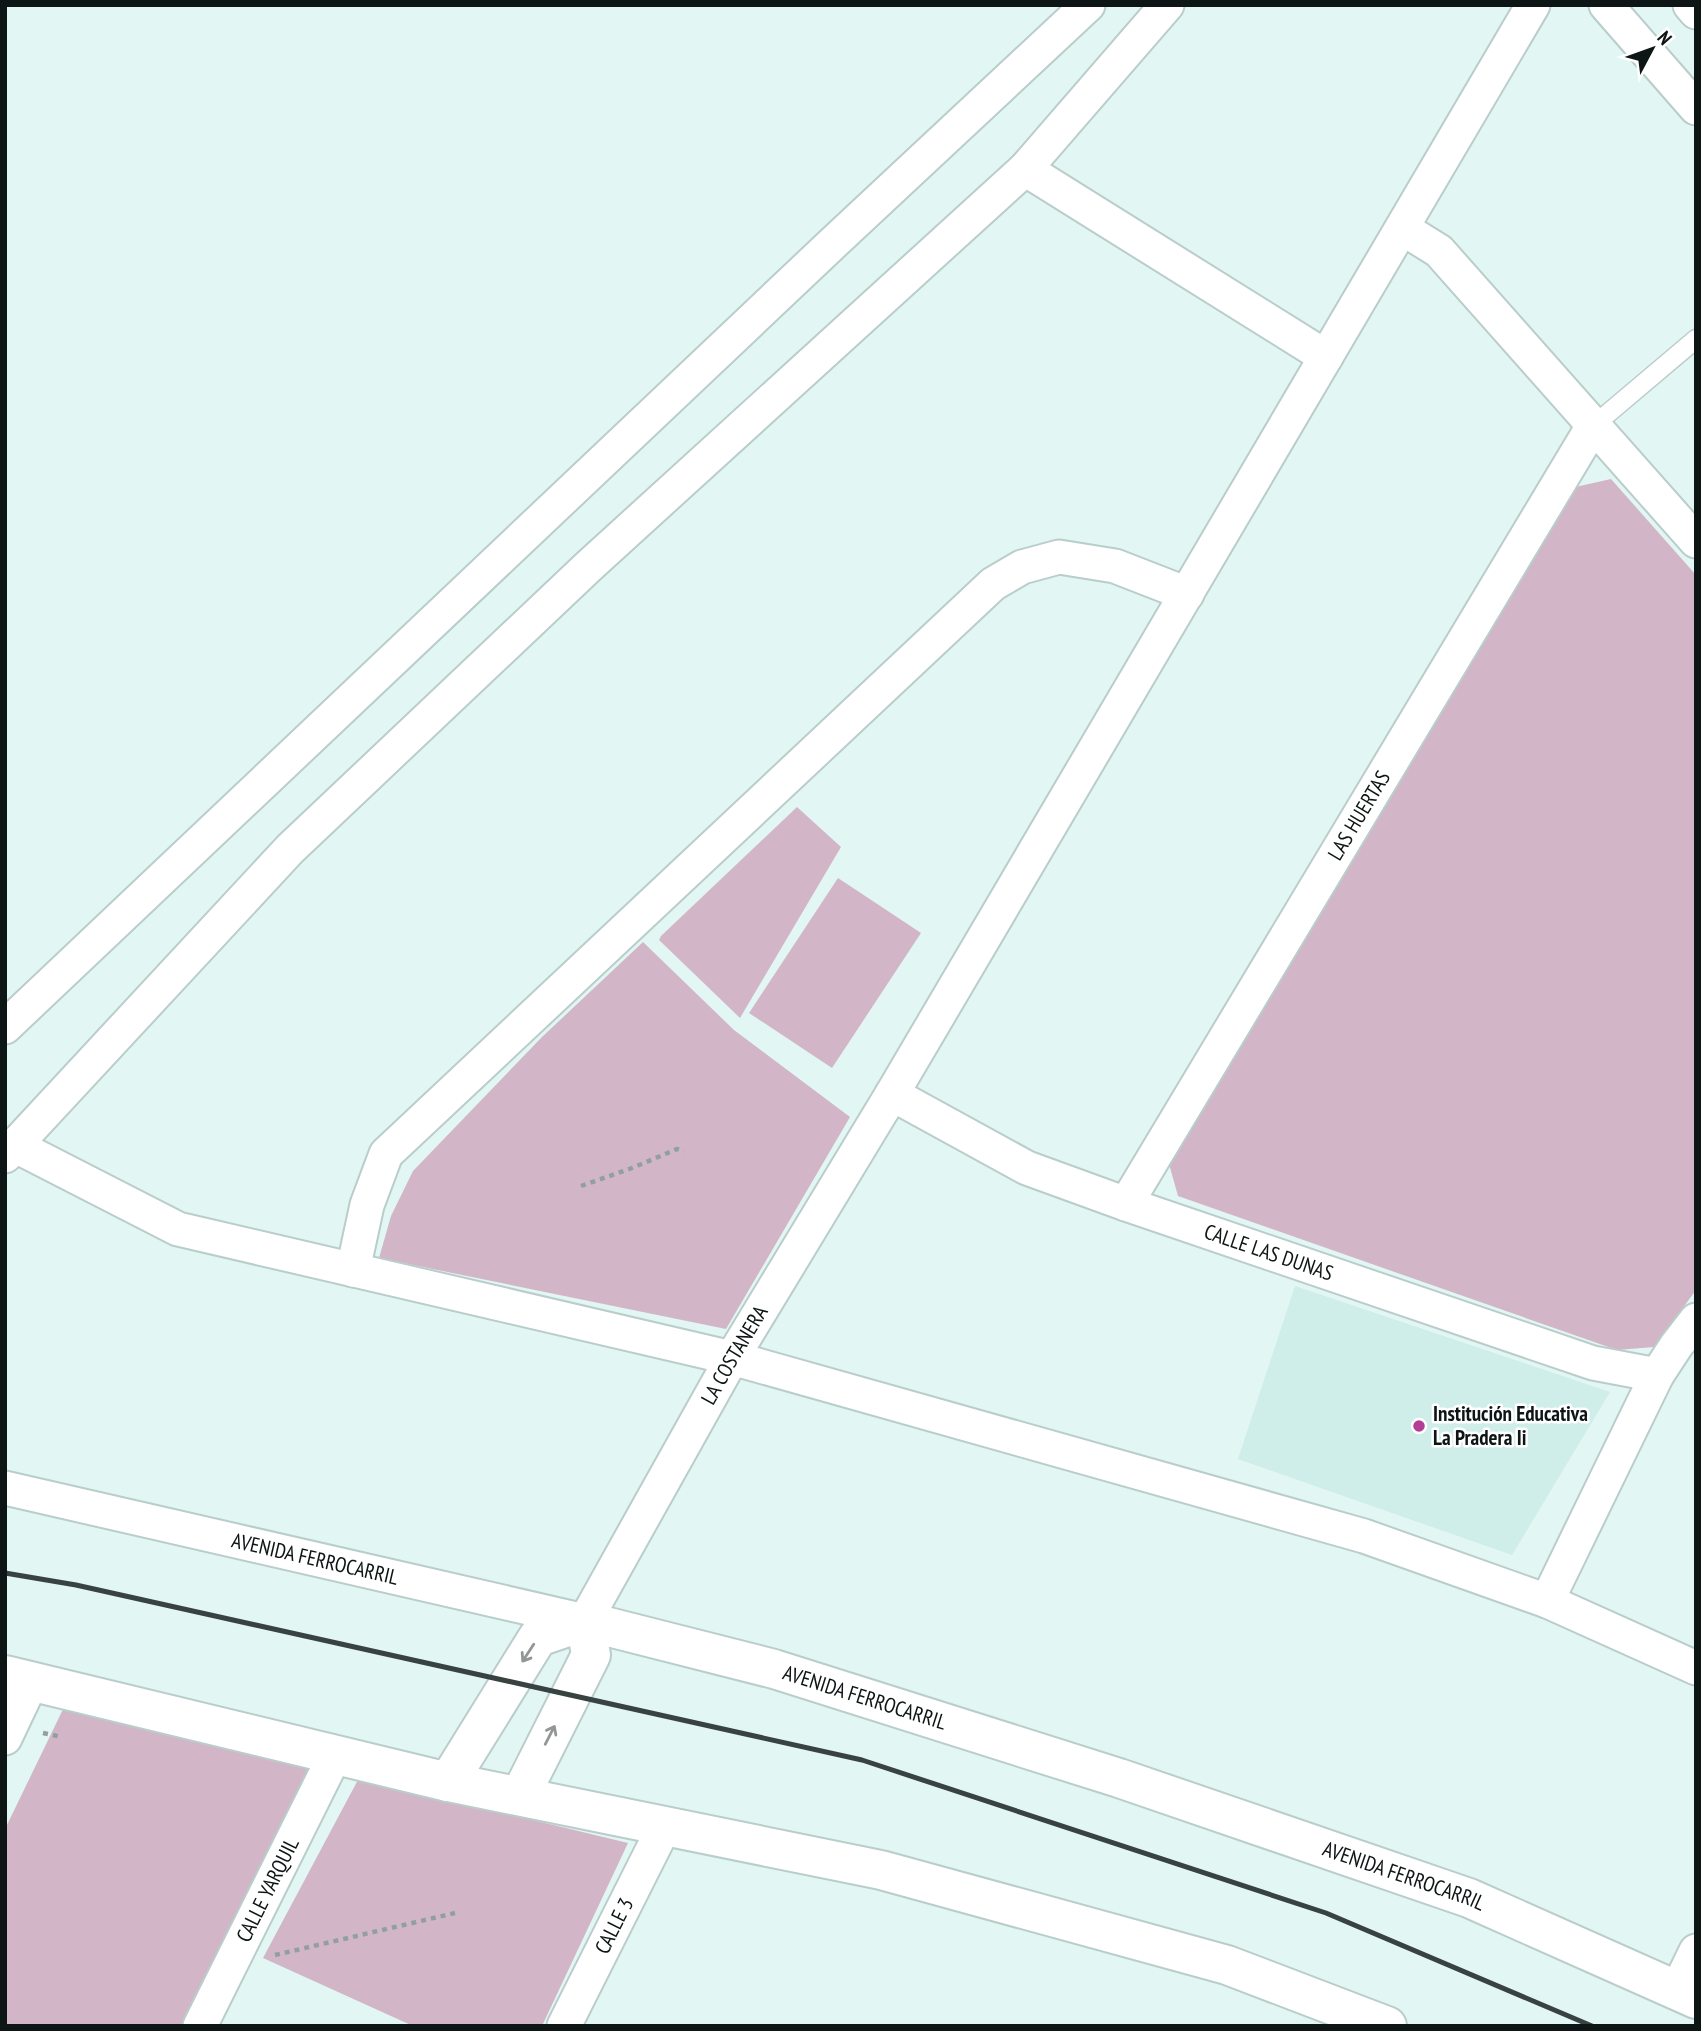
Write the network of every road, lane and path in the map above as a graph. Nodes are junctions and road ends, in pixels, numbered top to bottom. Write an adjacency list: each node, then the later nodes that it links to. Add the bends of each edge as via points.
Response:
1 (1088, 5): 15 (street)
2 (1167, 5): 8 (street)
3 (1533, 5): 9 (street, LA COSTANERA)
4 (1606, 5): 7 (street)
5 (1690, 5): 6 (street)
6 (1696, 12)
7 (1696, 108)
8 (1025, 169): 11 (street); 17 (street, via 589,566 290,849)
9 (1402, 228): 11 (street, LA COSTANERA); 12 (street, via 1439,251)
10 (1696, 338): 12 (lane)
11 (1326, 357): 14 (street, LA COSTANERA)
12 (1594, 426): 13 (street); 20 (street, LAS HUERTAS)
13 (1696, 541)
14 (1187, 594): 16 (street, LA COSTANERA); 21 (street, via 1115,566 1059,557 1022,567 993,584 386,1154 367,1205)
15 (5, 1027)
16 (891, 1094): 20 (street, CALLE LAS DUNAS, via 1027,1168); 23 (street, LA COSTANERA)
17 (10, 1150): 21 (street, via 178,1229)
18 (684, 1151): 19 (path, via 677,1149)
19 (581, 1186)
20 (1126, 1204): 24 (street, CALLE LAS DUNAS, via 1593,1363)
21 (354, 1270): 23 (street)
22 (1696, 1320): 24 (street)
23 (732, 1358): 26 (street, via 1364,1536); 27 (street, LA COSTANERA)
24 (1657, 1375): 26 (street)
25 (5, 1488): 27 (street, AVENIDA FERROCARRIL)
26 (1548, 1601): 28 (street)
27 (584, 1621): 32 (street, one-way to 32, via 538,1637); 33 (street, one-way to 27, via 591,1656); 38 (street, AVENIDA FERROCARRIL, via 774,1669 1119,1778 1469,1898)
28 (1696, 1668)
29 (19, 1678): 30 (street); 31 (street)
30 (5, 1738)
31 (335, 1755): 32 (street); 36 (street, CALLE YARQUIL)
32 (448, 1782): 33 (street)
33 (520, 1796): 34 (street)
34 (664, 1827): 40 (street, CALLE 3); 41 (street, via 881,1871 1188,1954)
35 (455, 1913): 36 (path, via 272,1956)
36 (238, 1951): 39 (street, CALLE YARQUIL)
37 (1696, 1951): 38 (street)
38 (1687, 1995)
39 (200, 2026)
40 (564, 2026)
41 (1387, 2026)

